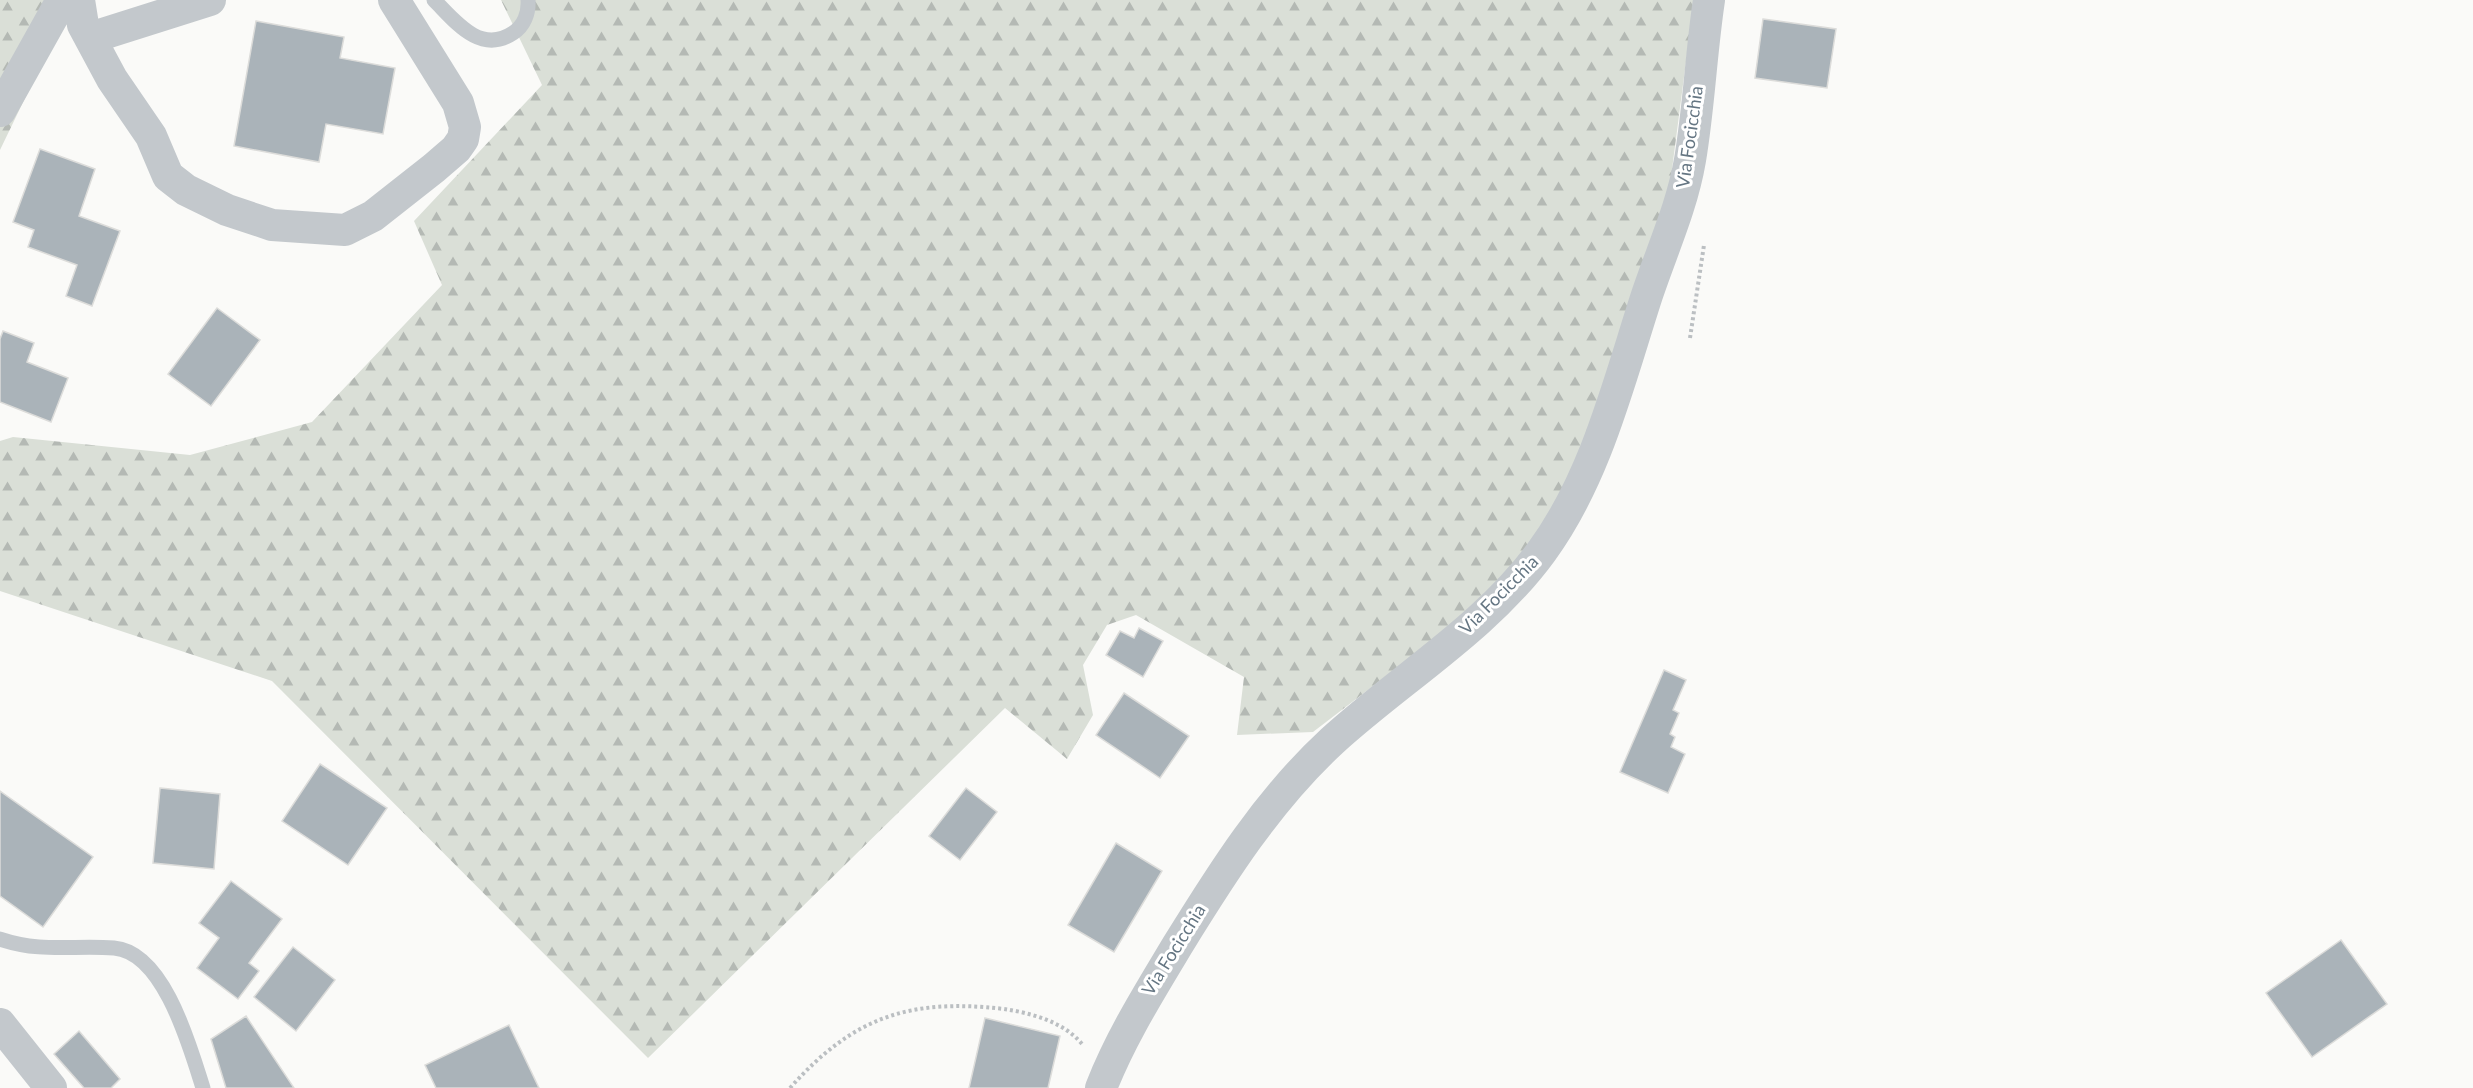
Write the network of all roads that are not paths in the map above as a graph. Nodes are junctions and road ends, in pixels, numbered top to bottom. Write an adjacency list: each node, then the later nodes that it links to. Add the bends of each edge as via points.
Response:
1 (62, 0): 9 (street)
2 (79, 0): 8 (street, via 82,25)
3 (210, 0): 8 (street)
4 (394, 0): 8 (street, via 458,103 465,127 463,139 441,162 373,216 345,230 272,225 227,210 186,190 168,176 151,136 112,80)
5 (434, 0): 6 (lane, via 471,35 493,40 516,31 524,20)
6 (528, 0)
7 (1709, 0): 14 (street, Via Focicchia, via 1683,194 1613,401 1565,514 1542,551 1515,583 1431,661 1333,740 1280,795 1225,867 1139,1008)
8 (90, 38)
9 (0, 111)
10 (0, 939): 13 (lane, via 44,949 112,948 132,952 147,964 168,996)
11 (0, 1024): 12 (street)
12 (51, 1088)
13 (203, 1088)
14 (1101, 1088)

